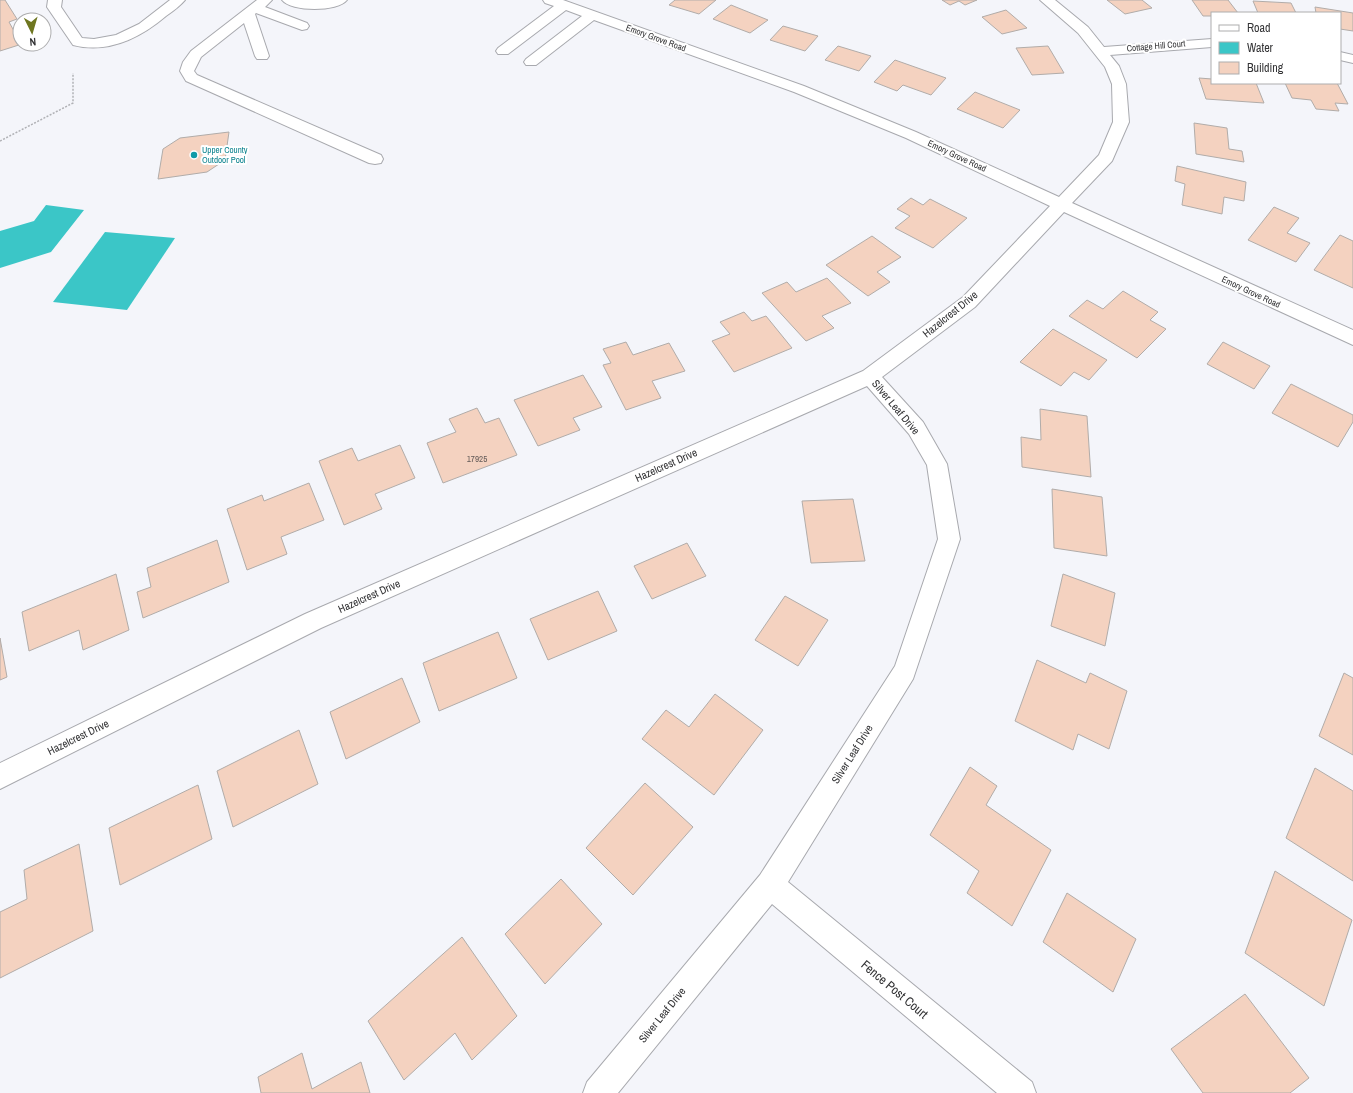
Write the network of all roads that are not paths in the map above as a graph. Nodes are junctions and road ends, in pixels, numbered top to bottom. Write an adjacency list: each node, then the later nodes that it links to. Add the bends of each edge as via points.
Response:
1 (55, 0): 2 (street, via 54,7 78,42 90,44 128,37 141,30)
2 (178, 0)
3 (289, 0): 4 (street, via 305,6)
4 (340, 0)
5 (1047, 0): 12 (street, Hazelcrest Drive, via 1083,30)
6 (557, 3): 8 (street, Emory Grove Road); 11 (street)
7 (256, 7): 9 (street); 13 (street); 17 (street, via 196,54 187,71 191,78)
8 (592, 15): 16 (street); 18 (street, Emory Grove Road, via 799,89 911,135)
9 (302, 26)
10 (1211, 43): 12 (street, Cottage Hill Court)
11 (502, 51)
12 (1101, 51): 18 (street, Hazelcrest Drive, via 1112,66 1119,84 1121,122 1106,158)
13 (262, 56)
14 (1341, 56): 15 (street)
15 (1353, 58)
16 (531, 62)
17 (375, 159)
18 (1062, 206): 19 (street, Emory Grove Road); 20 (street, Hazelcrest Drive, via 969,302)
19 (1353, 338)
20 (870, 376): 21 (street, Hazelcrest Drive, via 313,620); 22 (street, Silver Leaf Drive, via 916,428 937,464 950,539 905,671)
21 (0, 776)
22 (770, 885): 23 (street, Silver Leaf Drive); 24 (street, Fence Post Court)
23 (598, 1093)
24 (1021, 1093)

